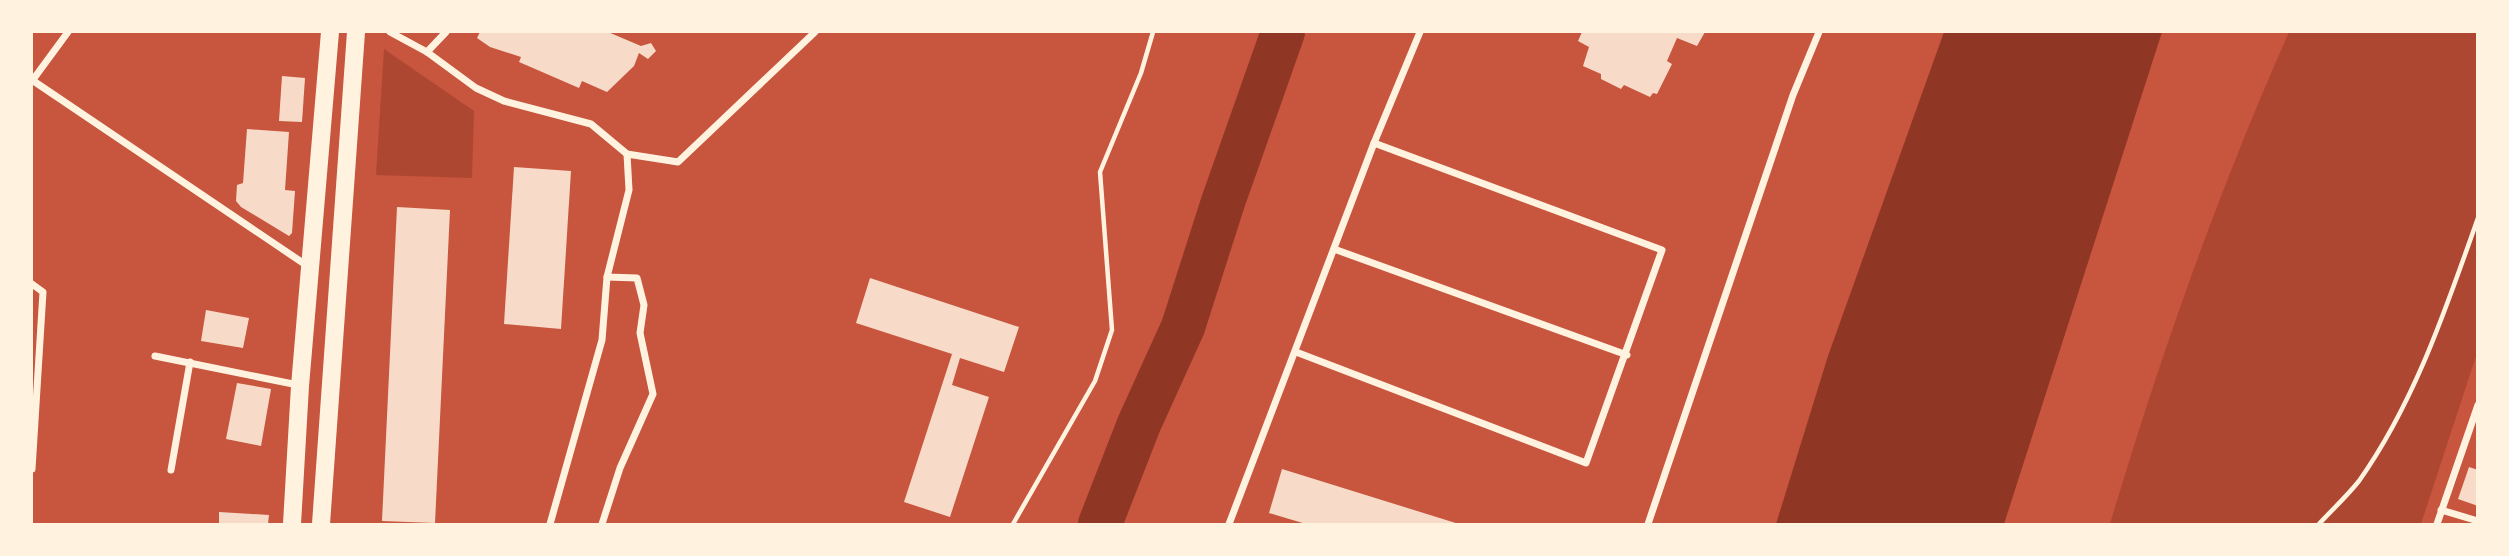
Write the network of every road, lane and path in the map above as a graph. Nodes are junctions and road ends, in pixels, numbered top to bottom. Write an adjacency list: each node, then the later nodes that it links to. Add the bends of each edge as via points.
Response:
1 (68, 32): 11 (street)
2 (330, 32): 16 (main road)
3 (356, 32): 30 (main road)
4 (390, 32): 10 (street)
5 (446, 32): 10 (street)
6 (814, 32): 13 (street, via 678,162)
7 (1153, 32): 33 (path, via 1100,172 1112,330 1095,381)
8 (1420, 32): 12 (street)
9 (1819, 32): 35 (street, via 1793,95)
10 (427, 52): 13 (street, via 476,88 504,101 591,124)
11 (32, 80): 16 (street)
12 (1374, 143): 15 (street); 20 (street, via 1662,250)
13 (627, 154): 17 (street, via 629,190)
14 (2477, 218): 36 (path, via 2440,325 2392,426 2358,481)
15 (1335, 248): 19 (street); 20 (street)
16 (312, 270): 23 (main road)
17 (607, 277): 31 (street, via 602,340); 32 (street, via 637,278 643,305 640,333 653,394)
18 (32, 284): 25 (street, via 43,292)
19 (1296, 352): 20 (street, via 1586,463); 34 (street)
20 (1627, 355)
21 (155, 356): 22 (street)
22 (190, 362): 23 (street); 26 (street)
23 (300, 386): 29 (main road)
24 (2477, 405): 27 (street)
25 (32, 469)
26 (171, 470)
27 (2441, 510): 28 (street); 37 (street)
28 (2477, 521)
29 (292, 524)
30 (321, 524)
31 (551, 524)
32 (601, 524)
33 (1013, 524)
34 (1229, 524)
35 (1648, 524)
36 (2319, 524)
37 (2437, 524)

